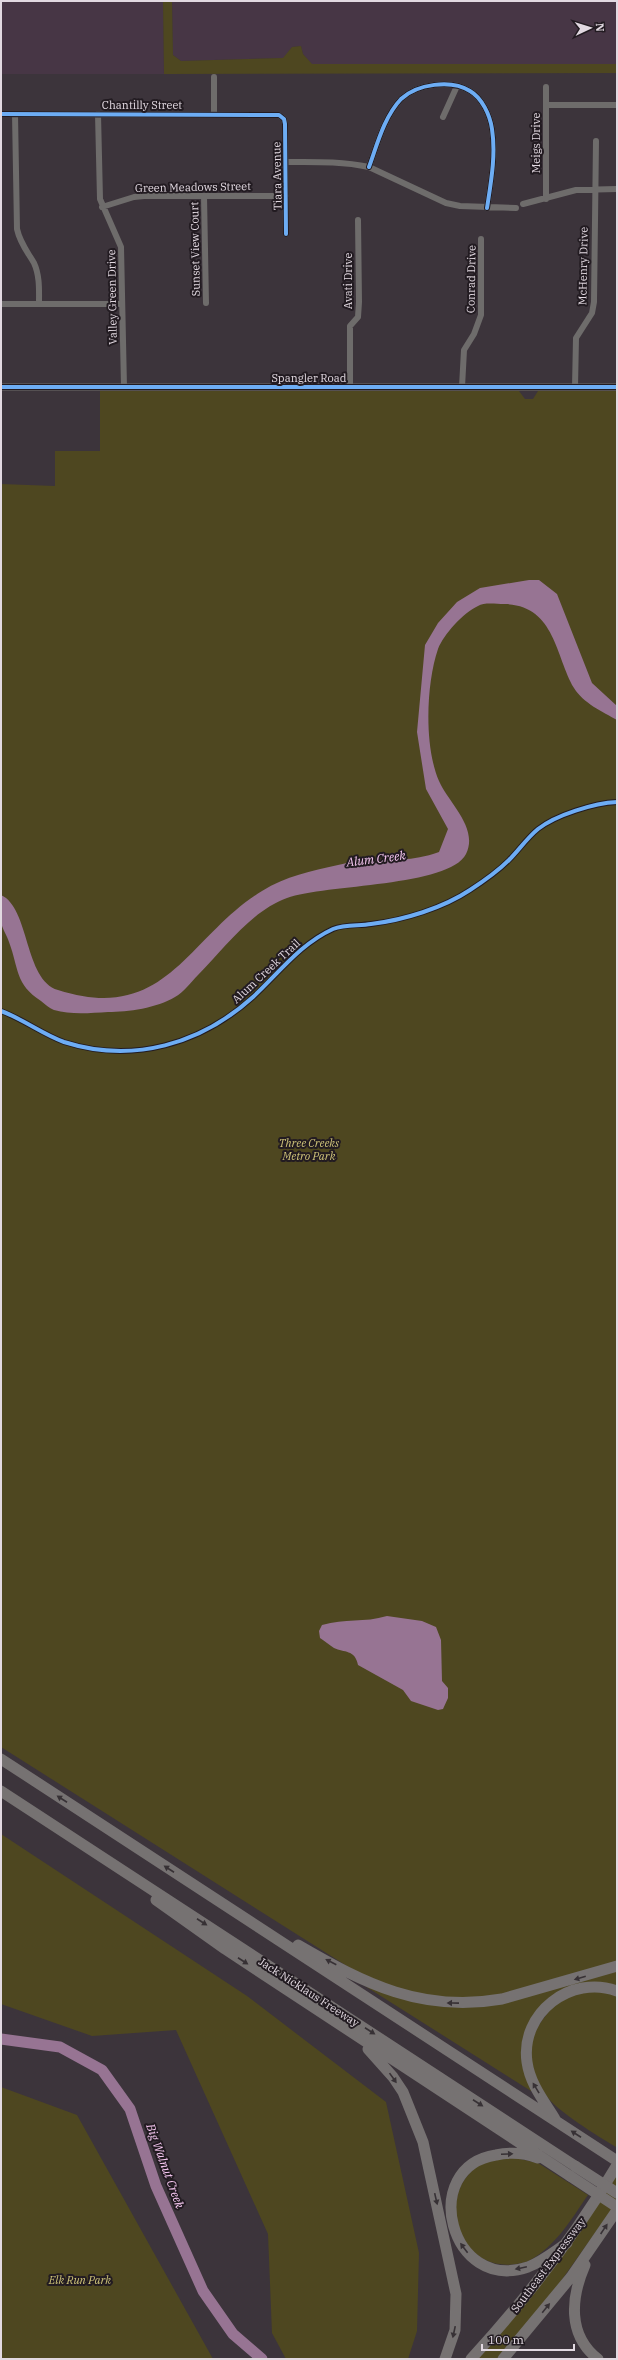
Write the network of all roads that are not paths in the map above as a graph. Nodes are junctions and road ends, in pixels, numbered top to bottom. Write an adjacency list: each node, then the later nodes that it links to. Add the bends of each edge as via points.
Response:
1 (214, 77): 9 (street)
2 (457, 86): 10 (street); 14 (street, via 426,86 402,99 385,124); 22 (street, via 470,91 481,101 492,129 493,166)
3 (546, 87): 4 (street, Meigs Drive)
4 (546, 105): 5 (street); 19 (street, Meigs Drive)
5 (617, 105)
6 (1, 114): 7 (street, Chantilly Street)
7 (15, 114): 8 (street, Chantilly Street); 29 (street, via 17,229 22,247 38,275)
8 (98, 114): 9 (street, Chantilly Street); 21 (street, Valley Green Drive, via 99,190)
9 (214, 114): 11 (street, Chantilly Street, via 276,114)
10 (443, 116)
11 (282, 117): 13 (street, Tiara Avenue, via 285,124)
12 (596, 141): 15 (street, McHenry Drive)
13 (286, 162): 14 (street, via 336,162); 18 (street, Tiara Avenue)
14 (369, 168): 22 (street, via 446,203)
15 (595, 189): 16 (street); 19 (street, via 576,190); 35 (street, McHenry Drive, via 594,302 592,313 576,338)
16 (617, 189)
17 (204, 196): 18 (street, Green Meadows Street); 21 (street, Green Meadows Street, via 134,197); 27 (street, Sunset View Court)
18 (286, 196): 25 (street, Tiara Avenue)
19 (546, 199): 20 (street)
20 (523, 204)
21 (102, 207): 30 (street, Valley Green Drive, via 119,238 121,247)
22 (487, 208): 23 (street)
23 (516, 208)
24 (358, 220): 33 (street, Avati Drive, via 359,302 358,317 350,326)
25 (286, 234)
26 (481, 240): 34 (street, Conrad Drive, via 481,316 464,350)
27 (206, 302)
28 (1, 304): 29 (street)
29 (39, 304): 30 (street)
30 (122, 304): 32 (street, Valley Green Drive)
31 (1, 387): 32 (street, Spangler Road)
32 (124, 387): 33 (street, Spangler Road)
33 (350, 387): 34 (street, Spangler Road)
34 (462, 387): 35 (street, Spangler Road)
35 (575, 387): 36 (street, Spangler Road)
36 (617, 387)
37 (1, 1759): 40 (highway, one-way to 37)
38 (1, 1791): 39 (highway, Jack Nicklaus Freeway)
39 (76, 1840): 43 (highway, one-way to 43, via 224,1949); 48 (highway, Jack Nicklaus Freeway, one-way to 48, bridge)
40 (202, 1890): 41 (highway, one-way to 40, via 502,1999 462,2003 431,2002 385,1989 306,1950); 44 (highway)
41 (617, 1966)
42 (617, 1991): 44 (highway, one-way to 42, via 529,2074 526,2048 534,2023 550,2003 572,1990 597,1987)
43 (323, 2014): 47 (highway); 52 (highway, one-way to 52, via 369,2050 393,2076 403,2092 419,2130 456,2294 455,2330)
44 (556, 2122): 45 (highway, one-way to 44)
45 (617, 2161)
46 (617, 2165): 50 (highway, Southeast Expressway)
47 (557, 2167): 49 (highway, bridge); 50 (highway, one-way to 47, via 527,2267 511,2270 496,2268 482,2264 468,2254 454,2232 451,2220 450,2207 456,2186 467,2169 482,2159 500,2154 522,2154)
48 (617, 2193)
49 (617, 2208): 51 (highway, one-way to 49)
50 (567, 2243): 53 (highway, Southeast Expressway, via 526,2296)
51 (592, 2248): 54 (highway, one-way to 51); 55 (highway, via 578,2282 574,2311 580,2336 586,2347)
52 (445, 2359)
53 (471, 2359)
54 (503, 2359)
55 (598, 2359)

